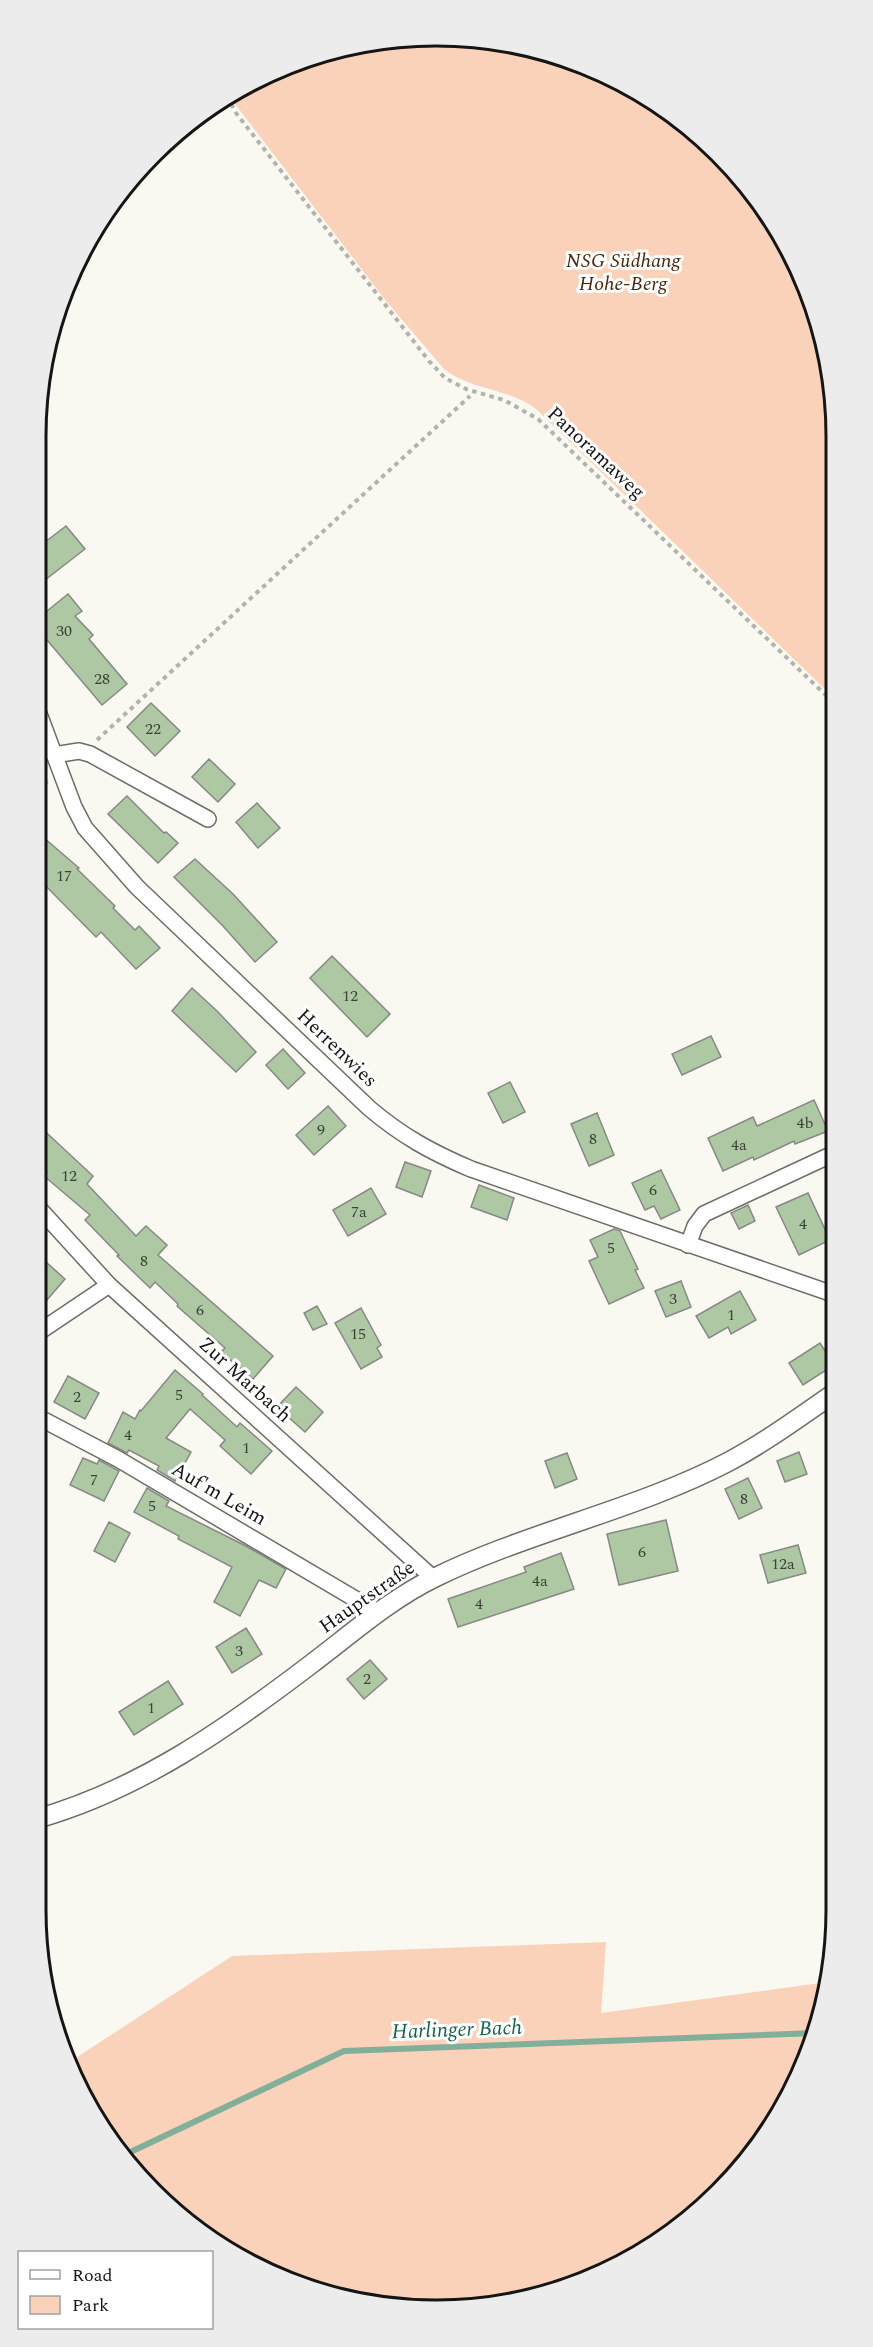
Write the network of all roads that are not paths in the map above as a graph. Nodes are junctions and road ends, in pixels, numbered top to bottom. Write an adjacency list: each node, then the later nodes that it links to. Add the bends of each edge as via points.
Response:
1 (46, 733): 2 (street, Herrenwies)
2 (54, 755): 3 (street, via 79,751 90,754); 6 (street, Herrenwies, via 85,828 137,887 395,1130 429,1151 471,1169)
3 (208, 819)
4 (826, 1157): 6 (street, via 704,1214)
5 (46, 1216): 7 (street, Zur Marbach)
6 (688, 1245): 8 (street, Herrenwies)
7 (109, 1285): 9 (street); 12 (street, Zur Marbach)
8 (826, 1292)
9 (46, 1328)
10 (826, 1399): 12 (street, Hauptstraße, via 727,1462)
11 (46, 1421): 13 (street, Auf'm Leim)
12 (433, 1578): 13 (street, Hauptstraße)
13 (379, 1613): 14 (street, Hauptstraße, via 178,1758)
14 (46, 1815)

